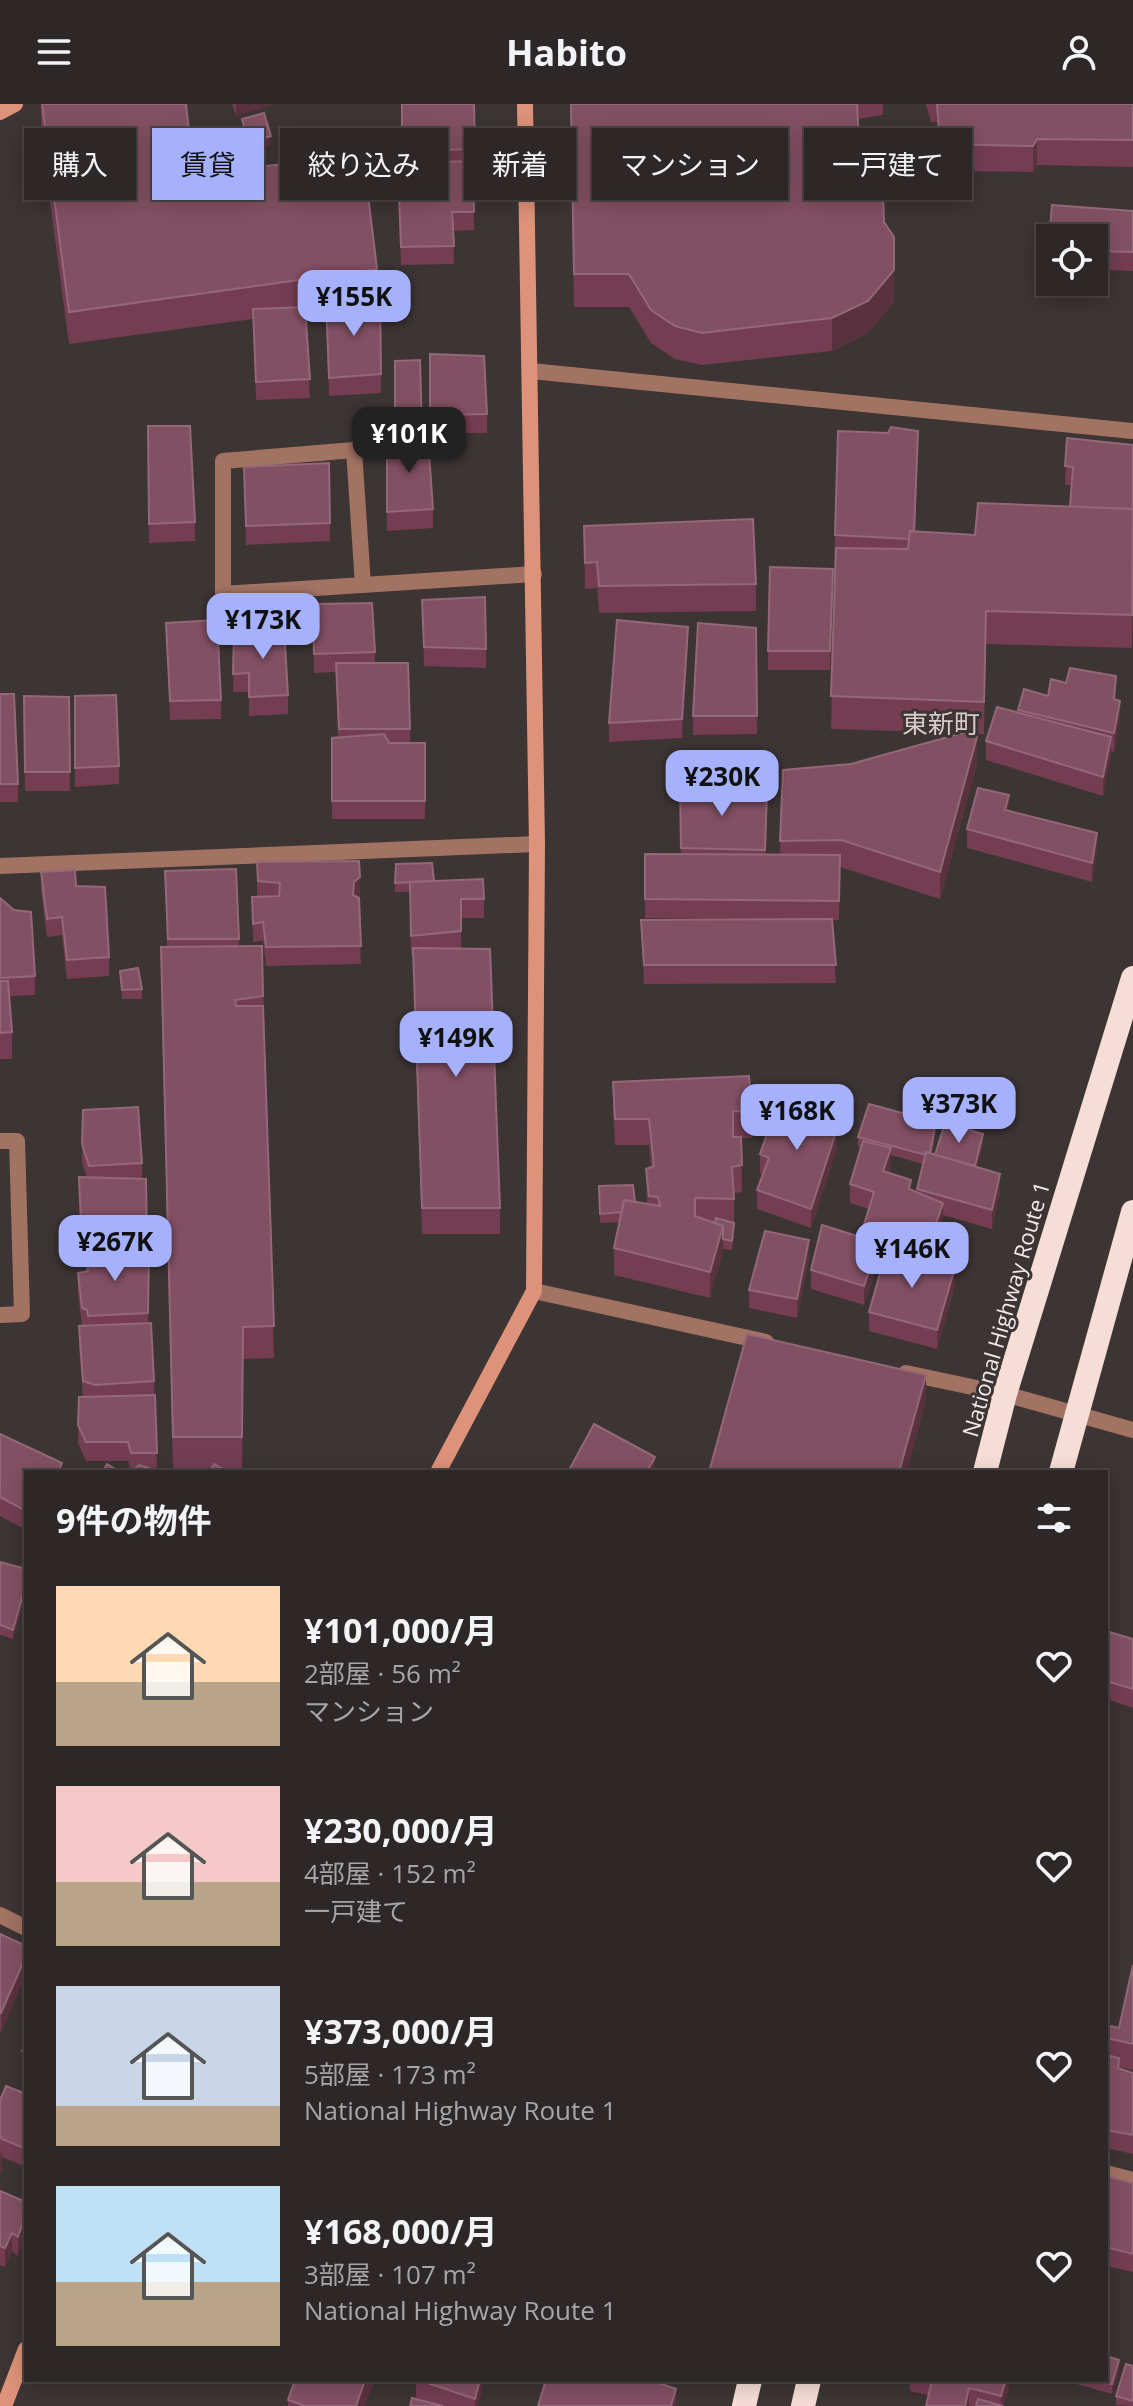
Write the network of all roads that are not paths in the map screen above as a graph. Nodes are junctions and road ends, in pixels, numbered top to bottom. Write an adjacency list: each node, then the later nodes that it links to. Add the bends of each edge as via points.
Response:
1 (15, 104): 3 (street)
2 (525, 104): 4 (street)
3 (0, 112)
4 (531, 371): 5 (street); 6 (street)
5 (1133, 431)
6 (534, 574): 7 (street); 8 (street)
7 (363, 585): 7 (street, via 223,594 223,461 354,450)
8 (537, 844): 9 (street); 13 (street)
9 (0, 866)
10 (1133, 978): 17 (highway, National Highway Route 1)
11 (0, 1141): 14 (street, via 17,1141 22,1314)
12 (1133, 1212): 18 (highway)
13 (534, 1291): 15 (street); 20 (street)
14 (0, 1315)
15 (780, 1345)
16 (888, 1369): 17 (street)
17 (1005, 1394): 18 (street); 21 (highway, National Highway Route 1)
18 (1077, 1415): 19 (street); 22 (highway)
19 (1133, 1430)
20 (439, 1470)
21 (986, 1470)
22 (1062, 1470)
23 (0, 1915): 24 (street)
24 (24, 1927)
25 (1108, 2174): 26 (street)
26 (1133, 2180)
27 (24, 2354): 30 (street)
28 (750, 2382): 31 (highway)
29 (809, 2382): 32 (highway)
30 (4, 2406)
31 (744, 2406)
32 (803, 2406)

